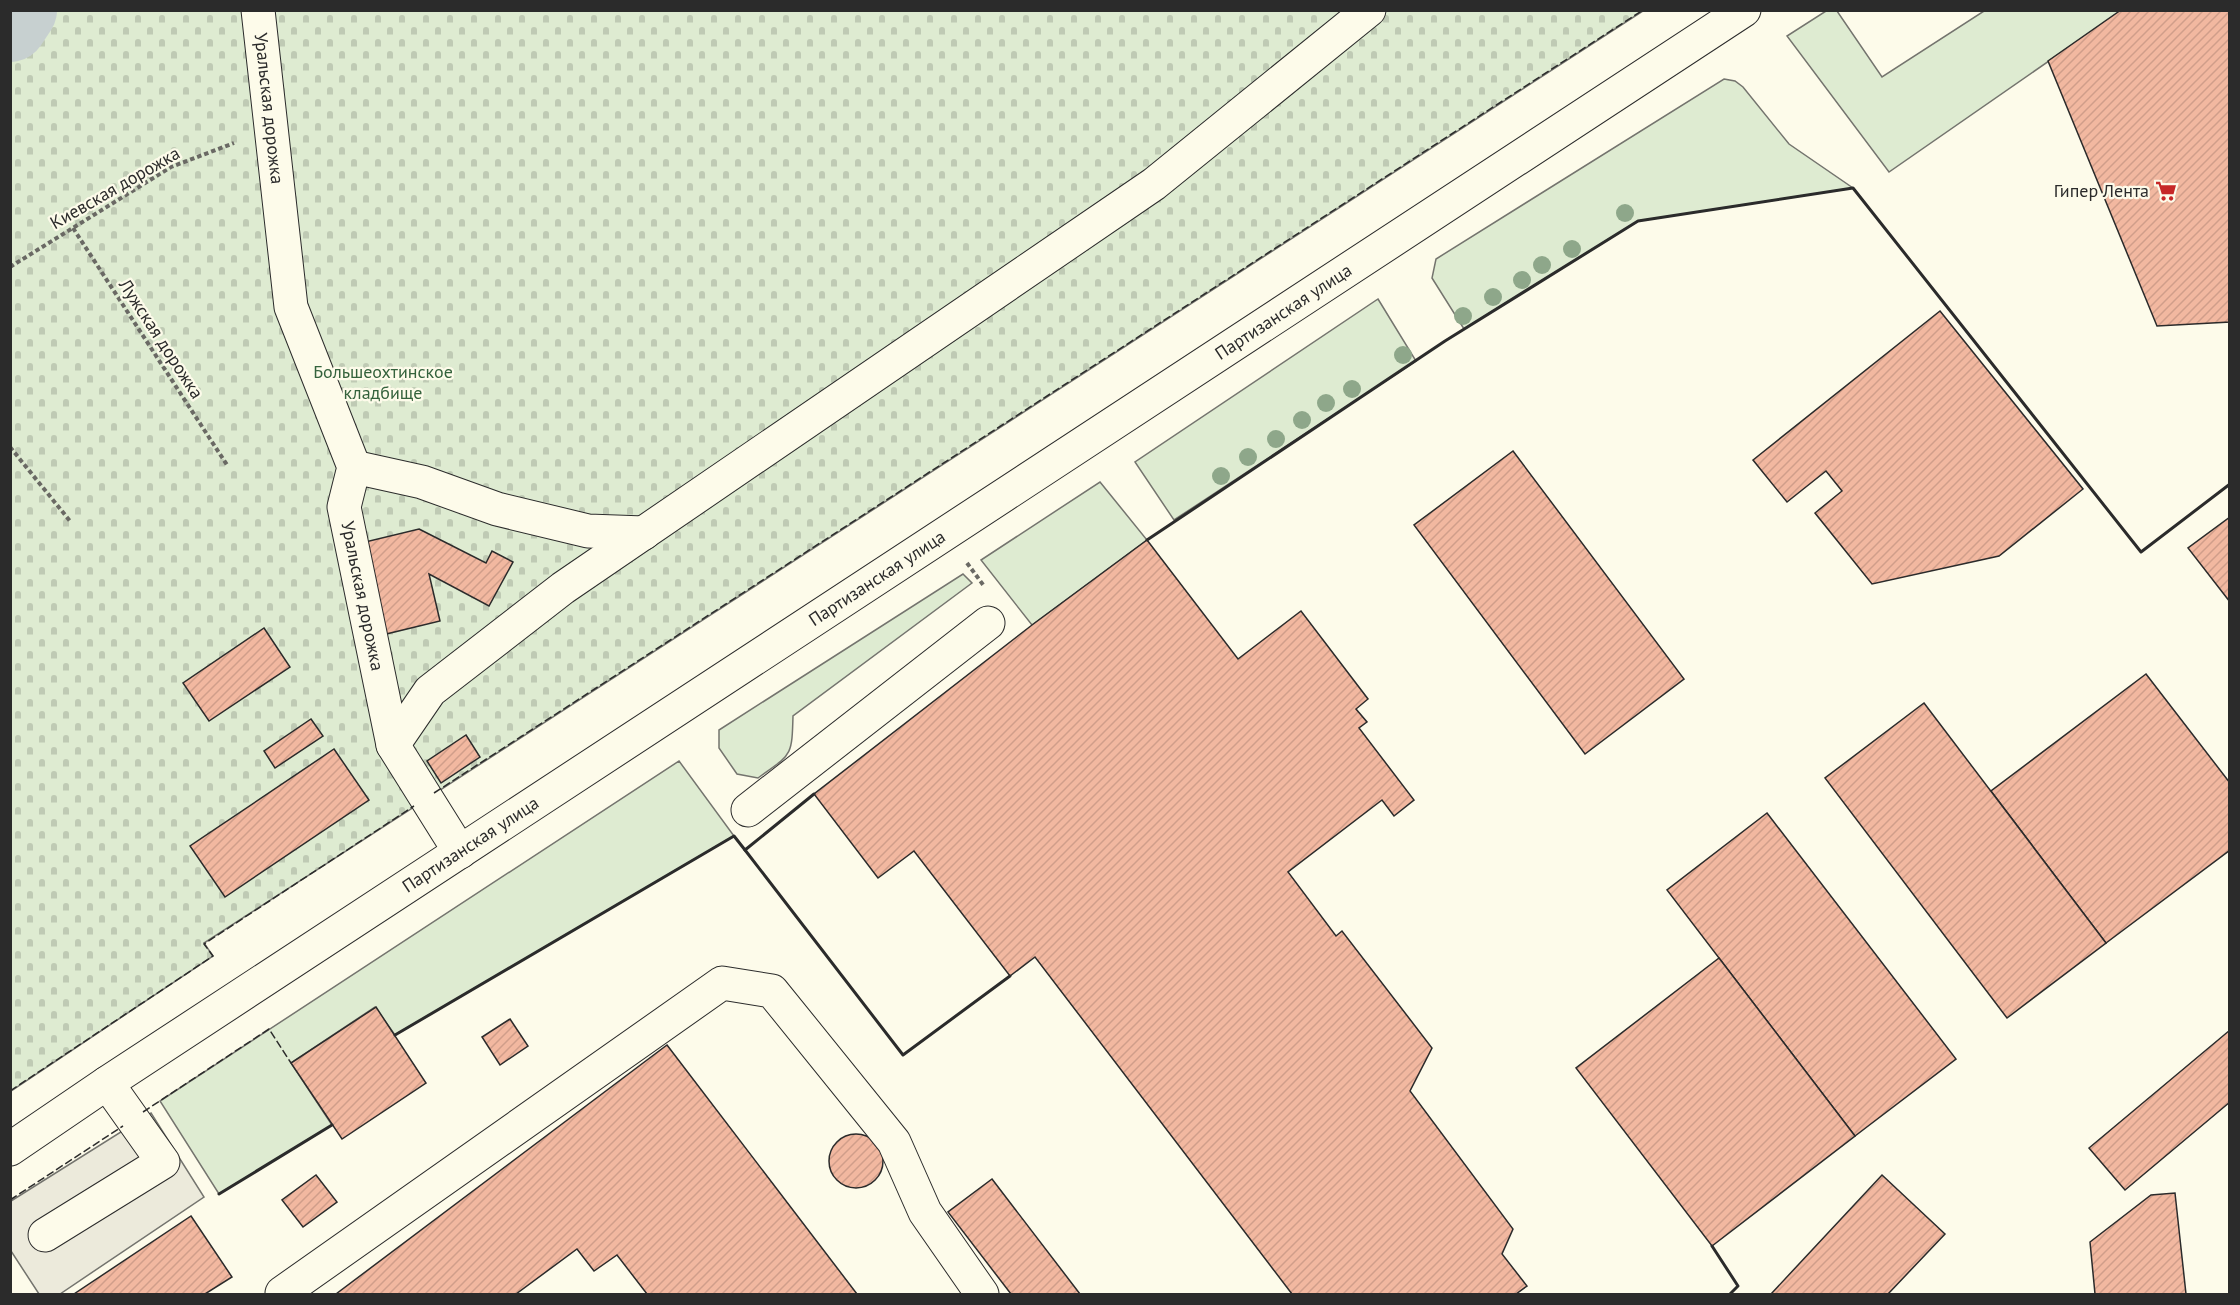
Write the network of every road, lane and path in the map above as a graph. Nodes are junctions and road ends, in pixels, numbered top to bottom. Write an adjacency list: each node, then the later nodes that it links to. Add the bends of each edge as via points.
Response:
1 (258, 10): 4 (street, Уральская дорожка)
2 (1369, 10): 11 (street, via 1154,184)
3 (1744, 10): 15 (street, Партизанская улица)
4 (271, 129): 5 (path, Киевская дорожка, via 171,167); 9 (street, Уральская дорожка, via 291,307)
5 (73, 228): 6 (path, Киевская дорожка); 8 (path, Лужская дорожка)
6 (10, 267)
7 (10, 447): 10 (path)
8 (227, 465)
9 (354, 467): 11 (street, via 422,482 497,509 588,531); 13 (street, Уральская дорожка, via 344,507)
10 (70, 521)
11 (644, 533): 13 (street, via 563,588 430,691)
12 (988, 623): 14 (street)
13 (393, 745): 15 (street, Уральская дорожка)
14 (748, 810)
15 (460, 852): 16 (street, Партизанская улица)
16 (107, 1083): 17 (street, Партизанская улица); 18 (street, via 163,1162)
17 (10, 1149)
18 (45, 1235)
19 (282, 1293): 20 (street, via 722,983 772,991 894,1142 925,1212)
20 (982, 1294)

